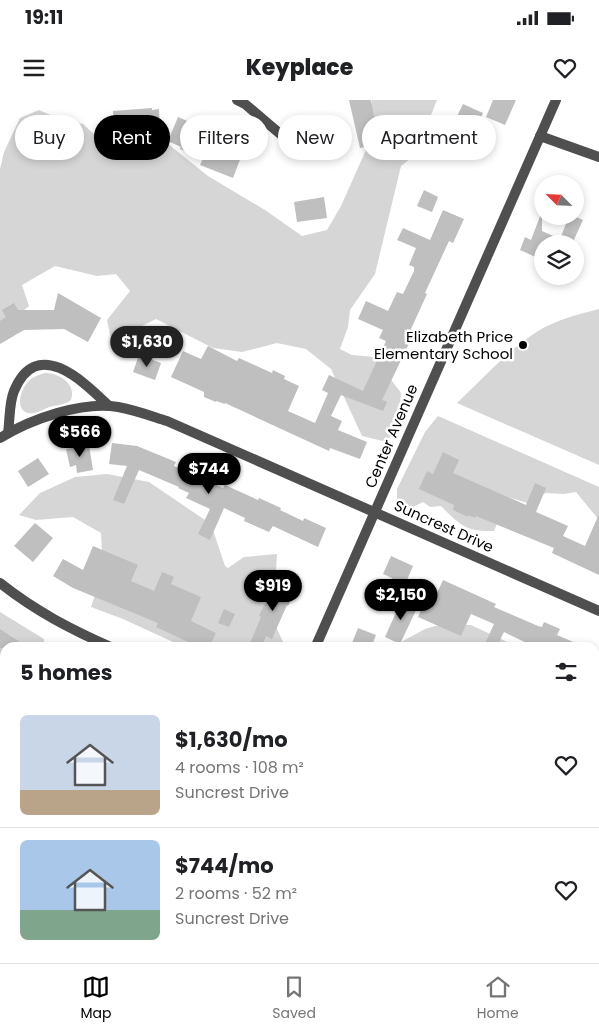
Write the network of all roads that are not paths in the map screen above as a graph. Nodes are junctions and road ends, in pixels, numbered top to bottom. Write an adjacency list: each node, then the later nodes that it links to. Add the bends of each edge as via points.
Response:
1 (237, 100): 3 (street)
2 (556, 100): 4 (street, Center Avenue)
3 (278, 132)
4 (540, 136): 5 (street); 8 (street, Center Avenue)
5 (599, 157)
6 (109, 406): 7 (street, Suncrest Drive, via 56,414); 7 (street, Suncrest Drive, via 72,373 63,368 41,365 32,368 14,391); 8 (street, Suncrest Drive, via 167,421)
7 (4, 435)
8 (375, 512): 10 (street, Suncrest Drive); 12 (street, Center Avenue)
9 (0, 583): 11 (street, via 39,612)
10 (599, 611)
11 (100, 642)
12 (318, 642)

